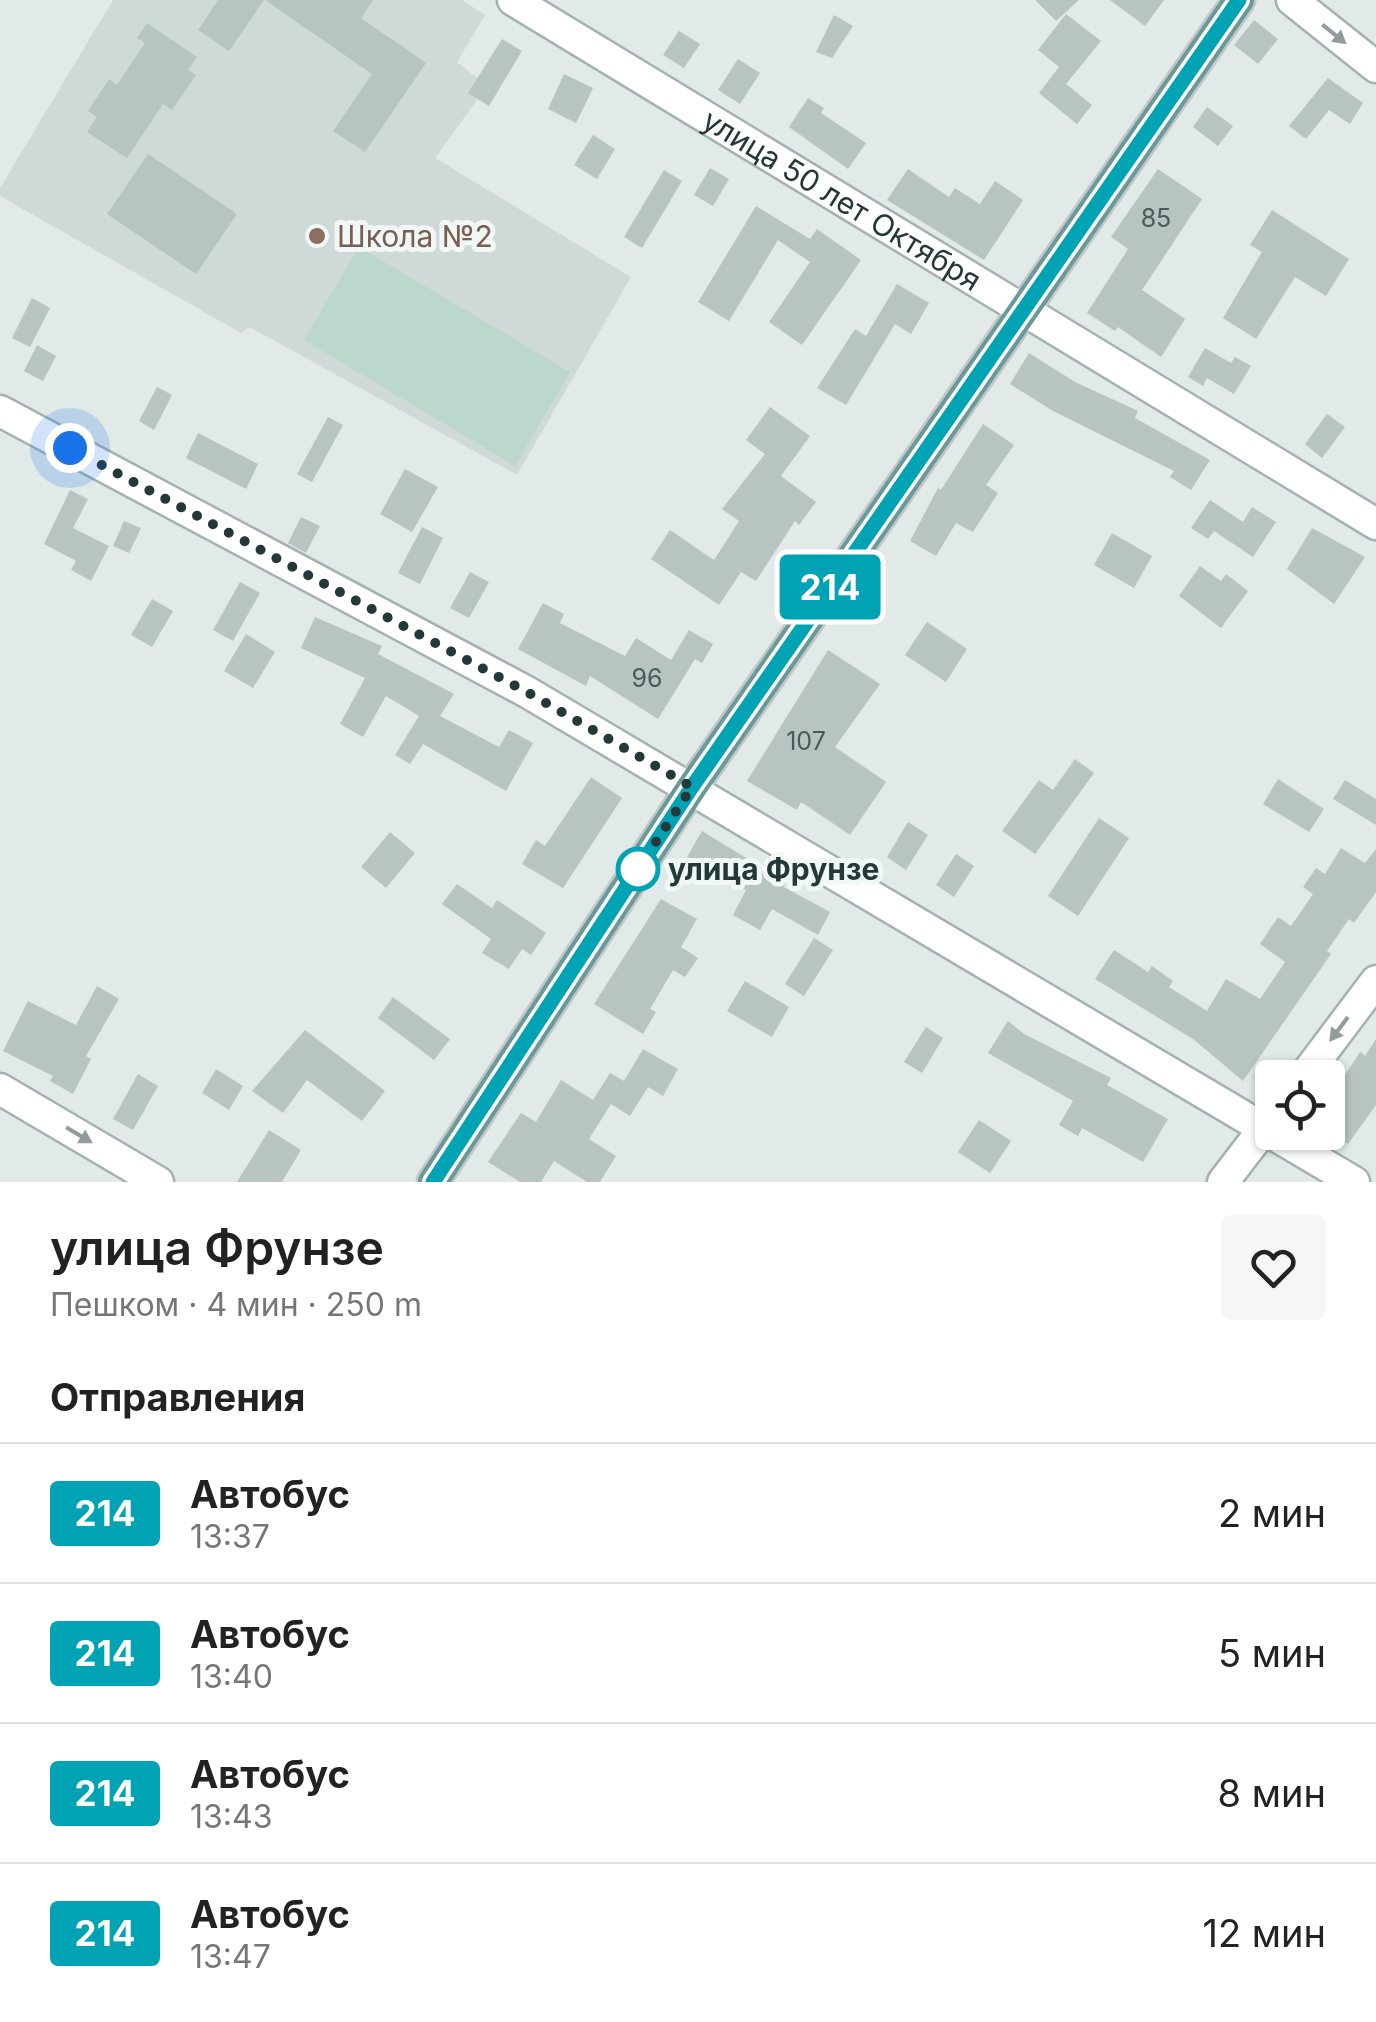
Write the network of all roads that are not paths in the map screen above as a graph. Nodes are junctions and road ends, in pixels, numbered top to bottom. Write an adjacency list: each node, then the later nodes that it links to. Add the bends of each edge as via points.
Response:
1 (512, 0): 5 (street, улица 50 лет Октября)
2 (1239, 0): 5 (main road)
3 (1292, 0): 4 (street, one-way to 4)
4 (1376, 66)
5 (1021, 312): 7 (street, улица 50 лет Октября); 8 (main road)
6 (0, 411): 8 (street)
7 (1376, 524)
8 (692, 787): 12 (street); 16 (main road)
9 (1376, 981): 10 (street, one-way to 10)
10 (1317, 1060)
11 (0, 1088): 15 (street, one-way to 15)
12 (1255, 1115)
13 (1255, 1140): 17 (street)
14 (1307, 1150): 18 (street)
15 (158, 1182)
16 (433, 1182)
17 (1223, 1182)
18 (1354, 1182)

